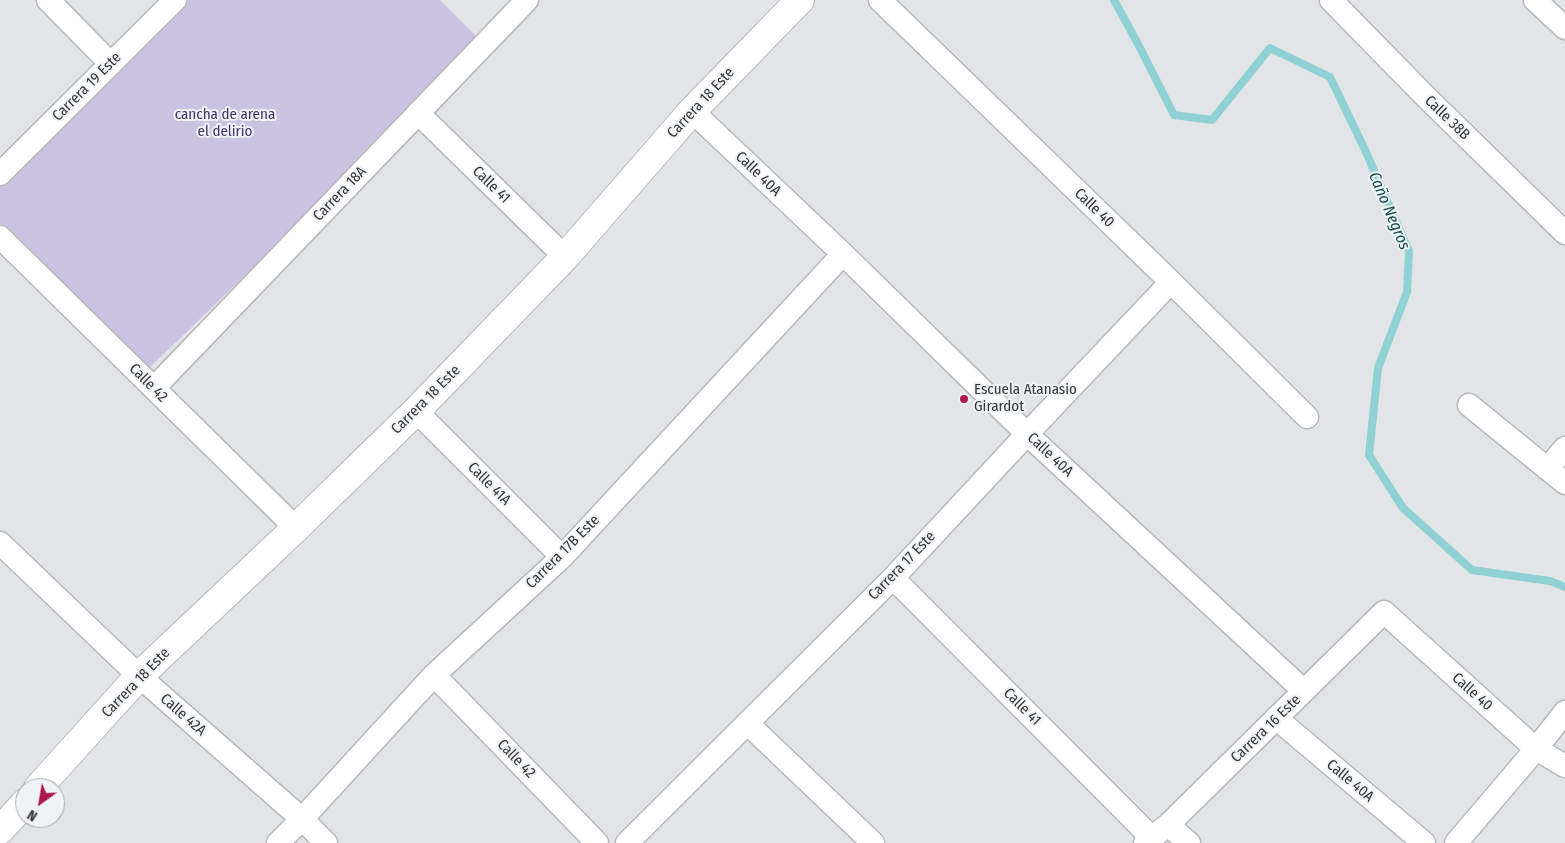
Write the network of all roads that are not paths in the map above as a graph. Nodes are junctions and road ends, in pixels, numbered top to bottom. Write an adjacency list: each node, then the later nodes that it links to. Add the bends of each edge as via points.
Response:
1 (48, 0): 9 (street)
2 (175, 0): 9 (street, Carrera 19 Este)
3 (527, 0): 11 (street, Carrera 18A)
4 (800, 0): 10 (street, Carrera 18 Este)
5 (880, 0): 17 (street, Calle 40)
6 (1331, 0): 13 (street, Calle 38B)
7 (1535, 0): 8 (street)
8 (1565, 28)
9 (111, 64): 12 (street, Carrera 19 Este)
10 (692, 111): 15 (street, Calle 40A); 16 (street, Carrera 18 Este)
11 (418, 113): 16 (street, Calle 41); 18 (street, Carrera 18A)
12 (0, 174)
13 (1565, 233)
14 (0, 237): 18 (street, Calle 42)
15 (842, 254): 22 (street, Calle 40A); 28 (street, Carrera 17B Este)
16 (565, 257): 20 (street, Carrera 18 Este)
17 (1171, 282): 21 (street, Calle 40); 22 (street, Carrera 17 Este)
18 (154, 388): 26 (street, Calle 42)
19 (1469, 405): 24 (street)
20 (416, 411): 26 (street, Carrera 18 Este); 28 (street, Calle 41A)
21 (1307, 417)
22 (1027, 434): 29 (street, Carrera 17 Este); 33 (street, Calle 40A)
23 (1565, 448): 24 (street)
24 (1547, 469): 25 (street)
25 (1565, 483)
26 (296, 528): 32 (street, Carrera 18 Este)
27 (0, 543): 32 (street, Calle 42A)
28 (562, 557): 31 (street, Carrera 17B Este)
29 (893, 578): 36 (street, Carrera 17 Este); 43 (street, Calle 41)
30 (1384, 612): 33 (street, Carrera 16 Este); 37 (street, Calle 40)
31 (434, 675): 41 (street, Carrera 17B Este); 46 (street, Calle 42)
32 (139, 676): 39 (street, Carrera 18 Este); 41 (street, Calle 42A)
33 (1304, 691): 35 (street, Carrera 16 Este)
34 (1565, 712): 37 (street)
35 (1276, 718): 43 (street, Carrera 16 Este); 50 (street, Calle 40A)
36 (747, 722): 47 (street, Carrera 17 Este); 48 (street)
37 (1536, 749): 38 (street, Calle 40); 51 (street)
38 (1565, 766)
39 (47, 778)
40 (15, 812): 42 (street)
41 (302, 819): 44 (street, Carrera 17B Este); 45 (street, Calle 42A)
42 (2, 824)
43 (1155, 835): 49 (street, Calle 41)
44 (278, 843)
45 (326, 843)
46 (597, 843)
47 (627, 843)
48 (873, 843)
49 (1189, 843)
50 (1424, 843)
51 (1456, 843)

